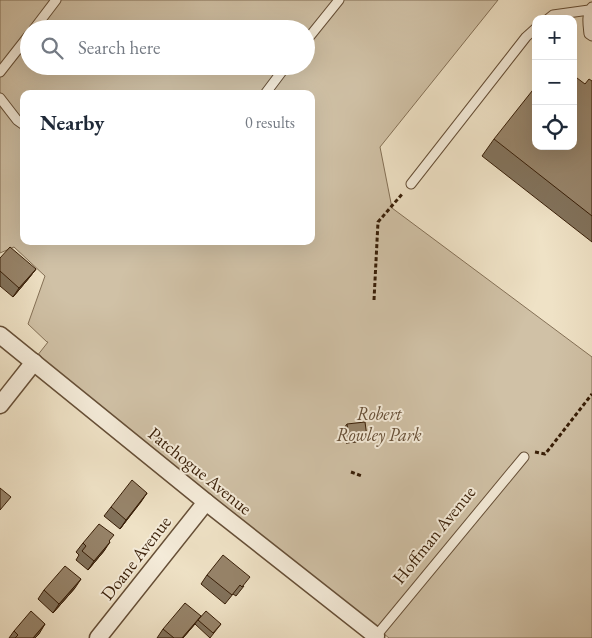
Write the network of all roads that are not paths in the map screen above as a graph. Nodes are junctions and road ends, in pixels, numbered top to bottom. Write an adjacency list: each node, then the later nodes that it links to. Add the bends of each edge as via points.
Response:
1 (56, 0): 5 (lane)
2 (339, 0): 6 (lane)
3 (591, 9): 4 (lane); 8 (lane, via 588,26)
4 (554, 15)
5 (41, 20)
6 (315, 30)
7 (532, 32): 15 (lane)
8 (592, 36)
9 (20, 46): 10 (lane)
10 (0, 72)
11 (279, 75): 12 (lane)
12 (268, 90)
13 (0, 98): 14 (lane)
14 (20, 122)
15 (411, 184)
16 (0, 335): 17 (street, Patchogue Avenue)
17 (34, 362): 18 (street); 20 (street, Patchogue Avenue)
18 (0, 405)
19 (528, 454): 21 (lane, Hoffman Avenue)
20 (206, 502): 21 (street, Patchogue Avenue); 22 (street, Doane Avenue)
21 (376, 637)
22 (98, 638)

